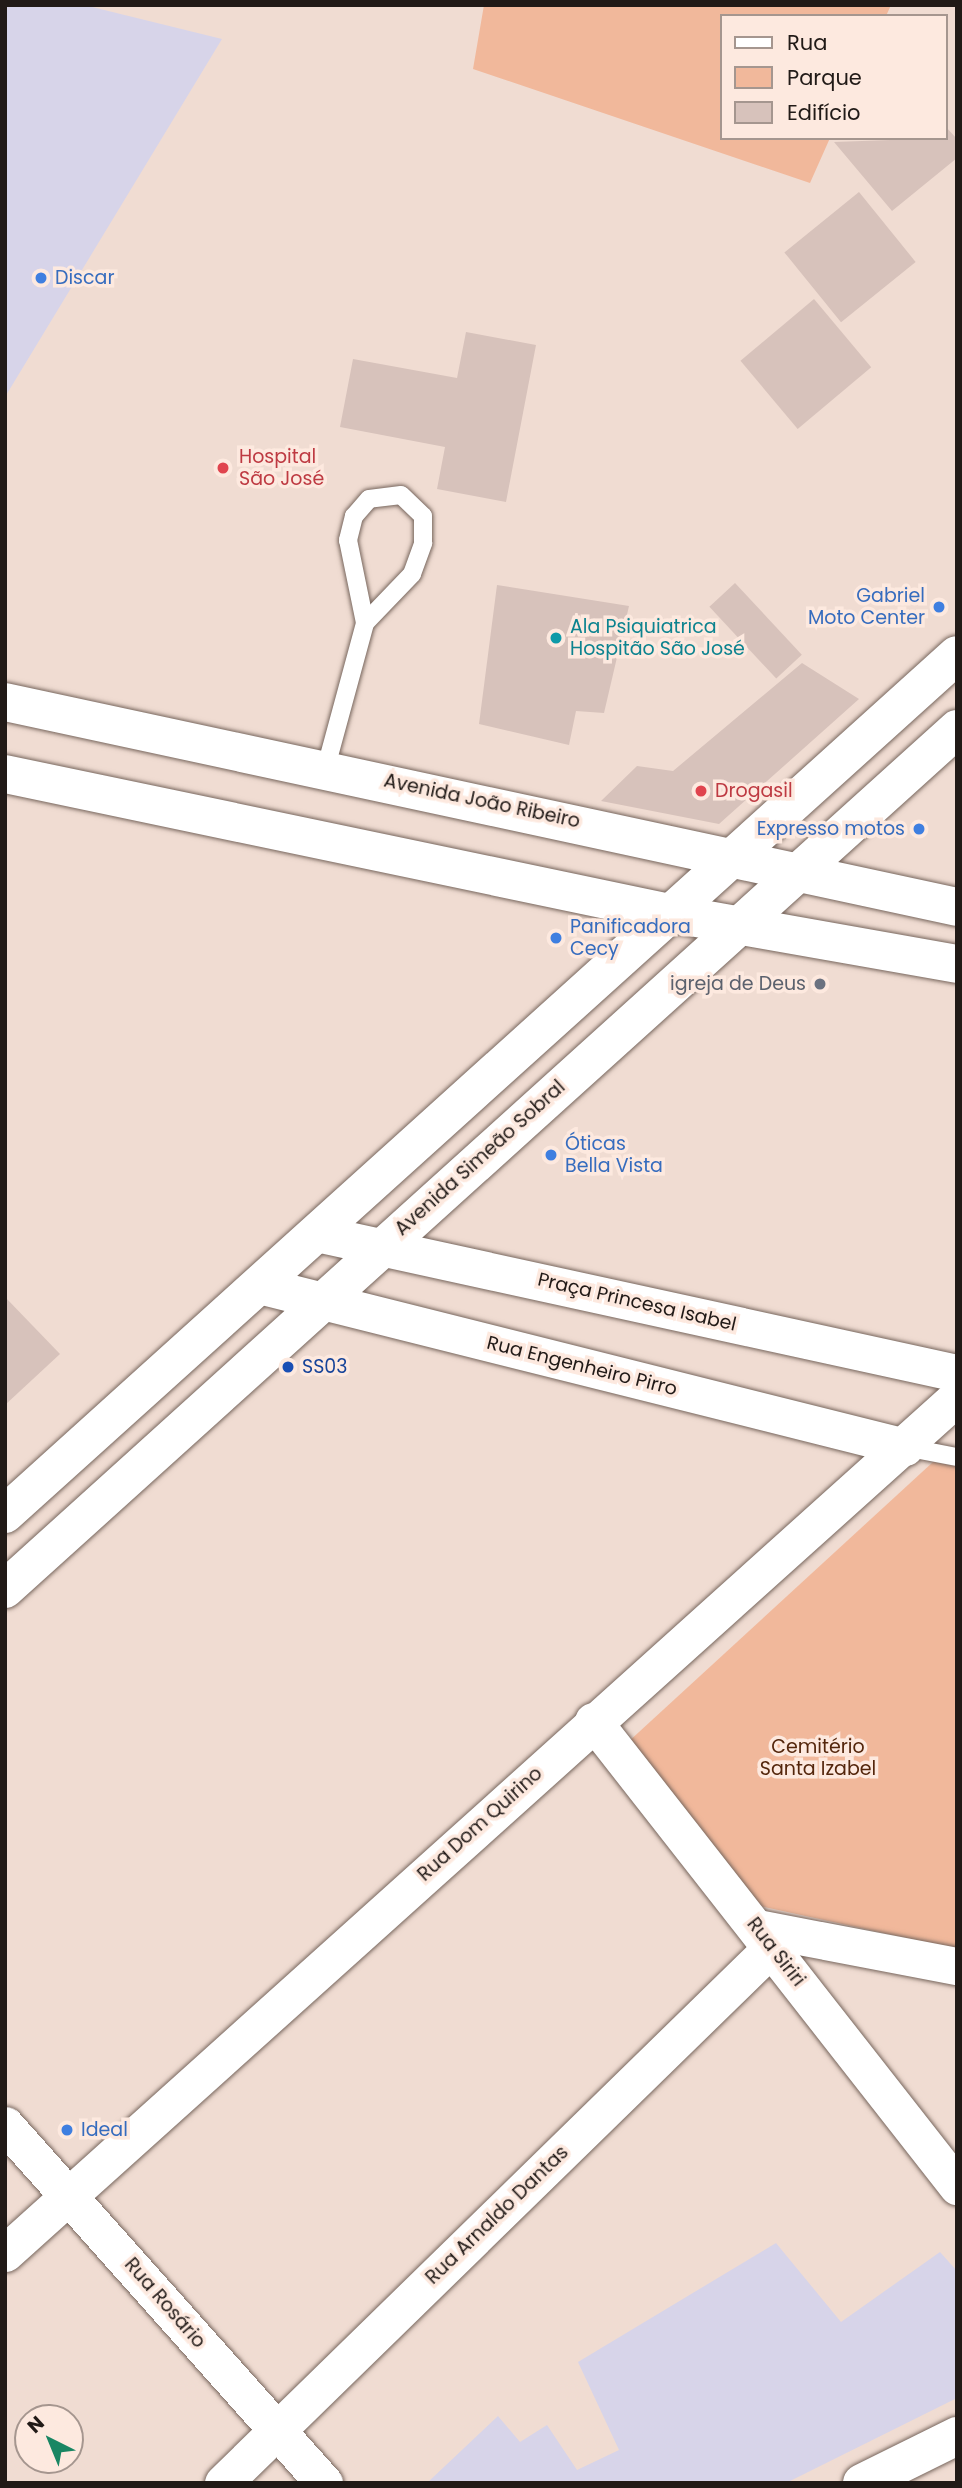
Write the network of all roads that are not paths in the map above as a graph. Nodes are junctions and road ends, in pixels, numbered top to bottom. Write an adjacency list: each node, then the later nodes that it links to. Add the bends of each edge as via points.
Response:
1 (365, 623): 1 (lane, via 412,574 423,544 423,516 401,495 369,499 354,516 348,540); 5 (lane)
2 (957, 655): 7 (main road)
3 (5, 702): 5 (main road, Avenida João Ribeiro)
4 (957, 729): 8 (main road, Avenida Simeão Sobral)
5 (326, 767): 7 (main road, Avenida João Ribeiro)
6 (5, 774): 10 (main road)
7 (733, 856): 8 (main road, Avenida João Ribeiro); 10 (main road)
8 (794, 873): 9 (main road, Avenida João Ribeiro); 11 (main road, Avenida Simeão Sobral)
9 (957, 907)
10 (674, 914): 11 (main road); 13 (main road)
11 (741, 923): 12 (main road); 14 (main road, Avenida Simeão Sobral)
12 (957, 964)
13 (316, 1234): 14 (street, Praça Princesa Isabel); 15 (main road)
14 (383, 1245): 16 (main road, Avenida Simeão Sobral); 17 (street, Praça Princesa Isabel)
15 (259, 1285): 16 (street, Rua Engenheiro Pirro); 21 (main road)
16 (323, 1300): 19 (street, Rua Engenheiro Pirro); 22 (main road, Avenida Simeão Sobral)
17 (957, 1373)
18 (957, 1397): 19 (street, Rua Dom Quirino)
19 (905, 1447): 20 (lane); 23 (street, Rua Dom Quirino)
20 (957, 1457)
21 (5, 1514)
22 (5, 1589)
23 (593, 1721): 24 (street, Rua Siriri); 28 (street, Rua Dom Quirino)
24 (765, 1937): 25 (street); 27 (street, Rua Siriri); 30 (street, Rua Arnaldo Dantas)
25 (957, 1966)
26 (5, 2125): 28 (street, Rua Rosário)
27 (957, 2186)
28 (71, 2195): 29 (street, Rua Dom Quirino); 30 (street, Rua Rosário)
29 (5, 2253)
30 (276, 2430): 32 (street, Rua Arnaldo Dantas); 33 (street, Rua Rosário)
31 (957, 2436): 34 (main road)
32 (223, 2483)
33 (324, 2483)
34 (862, 2483)

